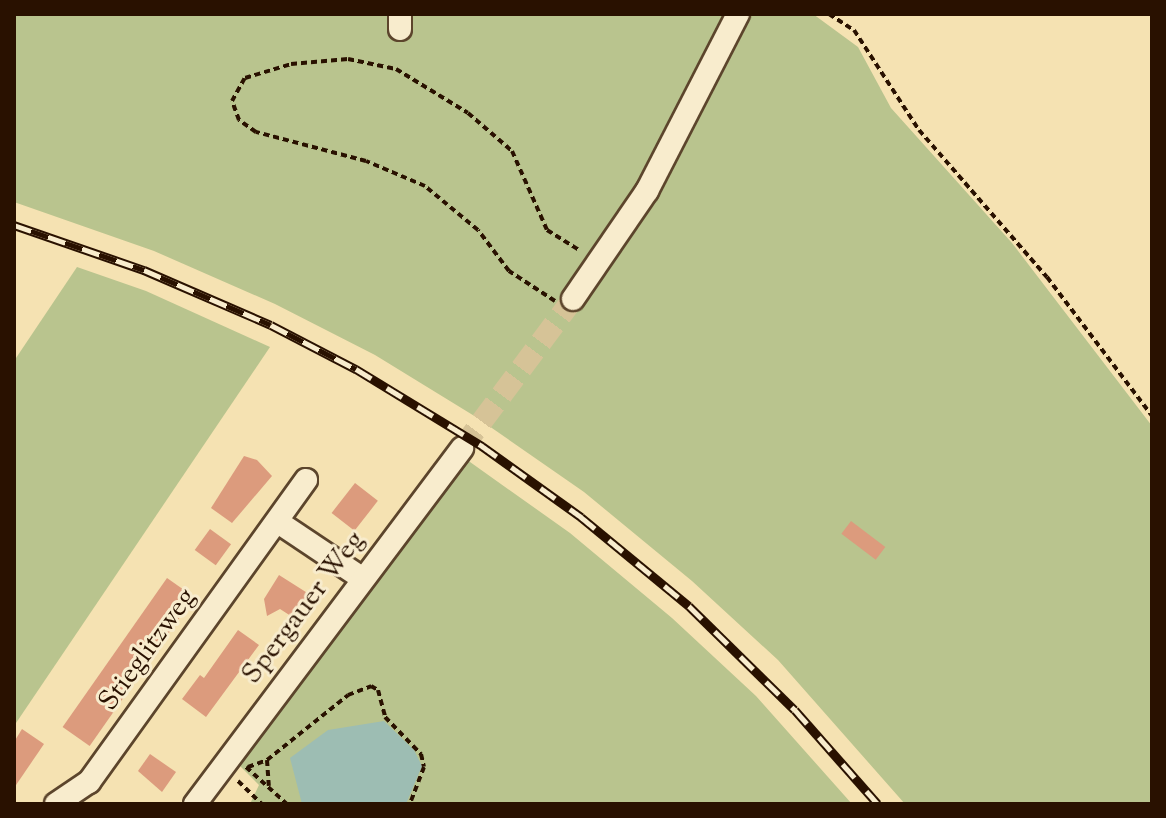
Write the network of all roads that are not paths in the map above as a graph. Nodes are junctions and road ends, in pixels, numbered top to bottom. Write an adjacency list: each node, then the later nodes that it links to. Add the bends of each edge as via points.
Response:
1 (738, 14): 2 (street, via 647,191)
2 (570, 304)
3 (462, 448): 6 (street, Spergauer Weg)
4 (306, 480): 5 (street, Stieglitzweg)
5 (278, 522): 6 (street); 7 (street, Stieglitzweg, via 89,782)
6 (363, 579): 8 (street, Spergauer Weg)
7 (56, 804)
8 (195, 804)

